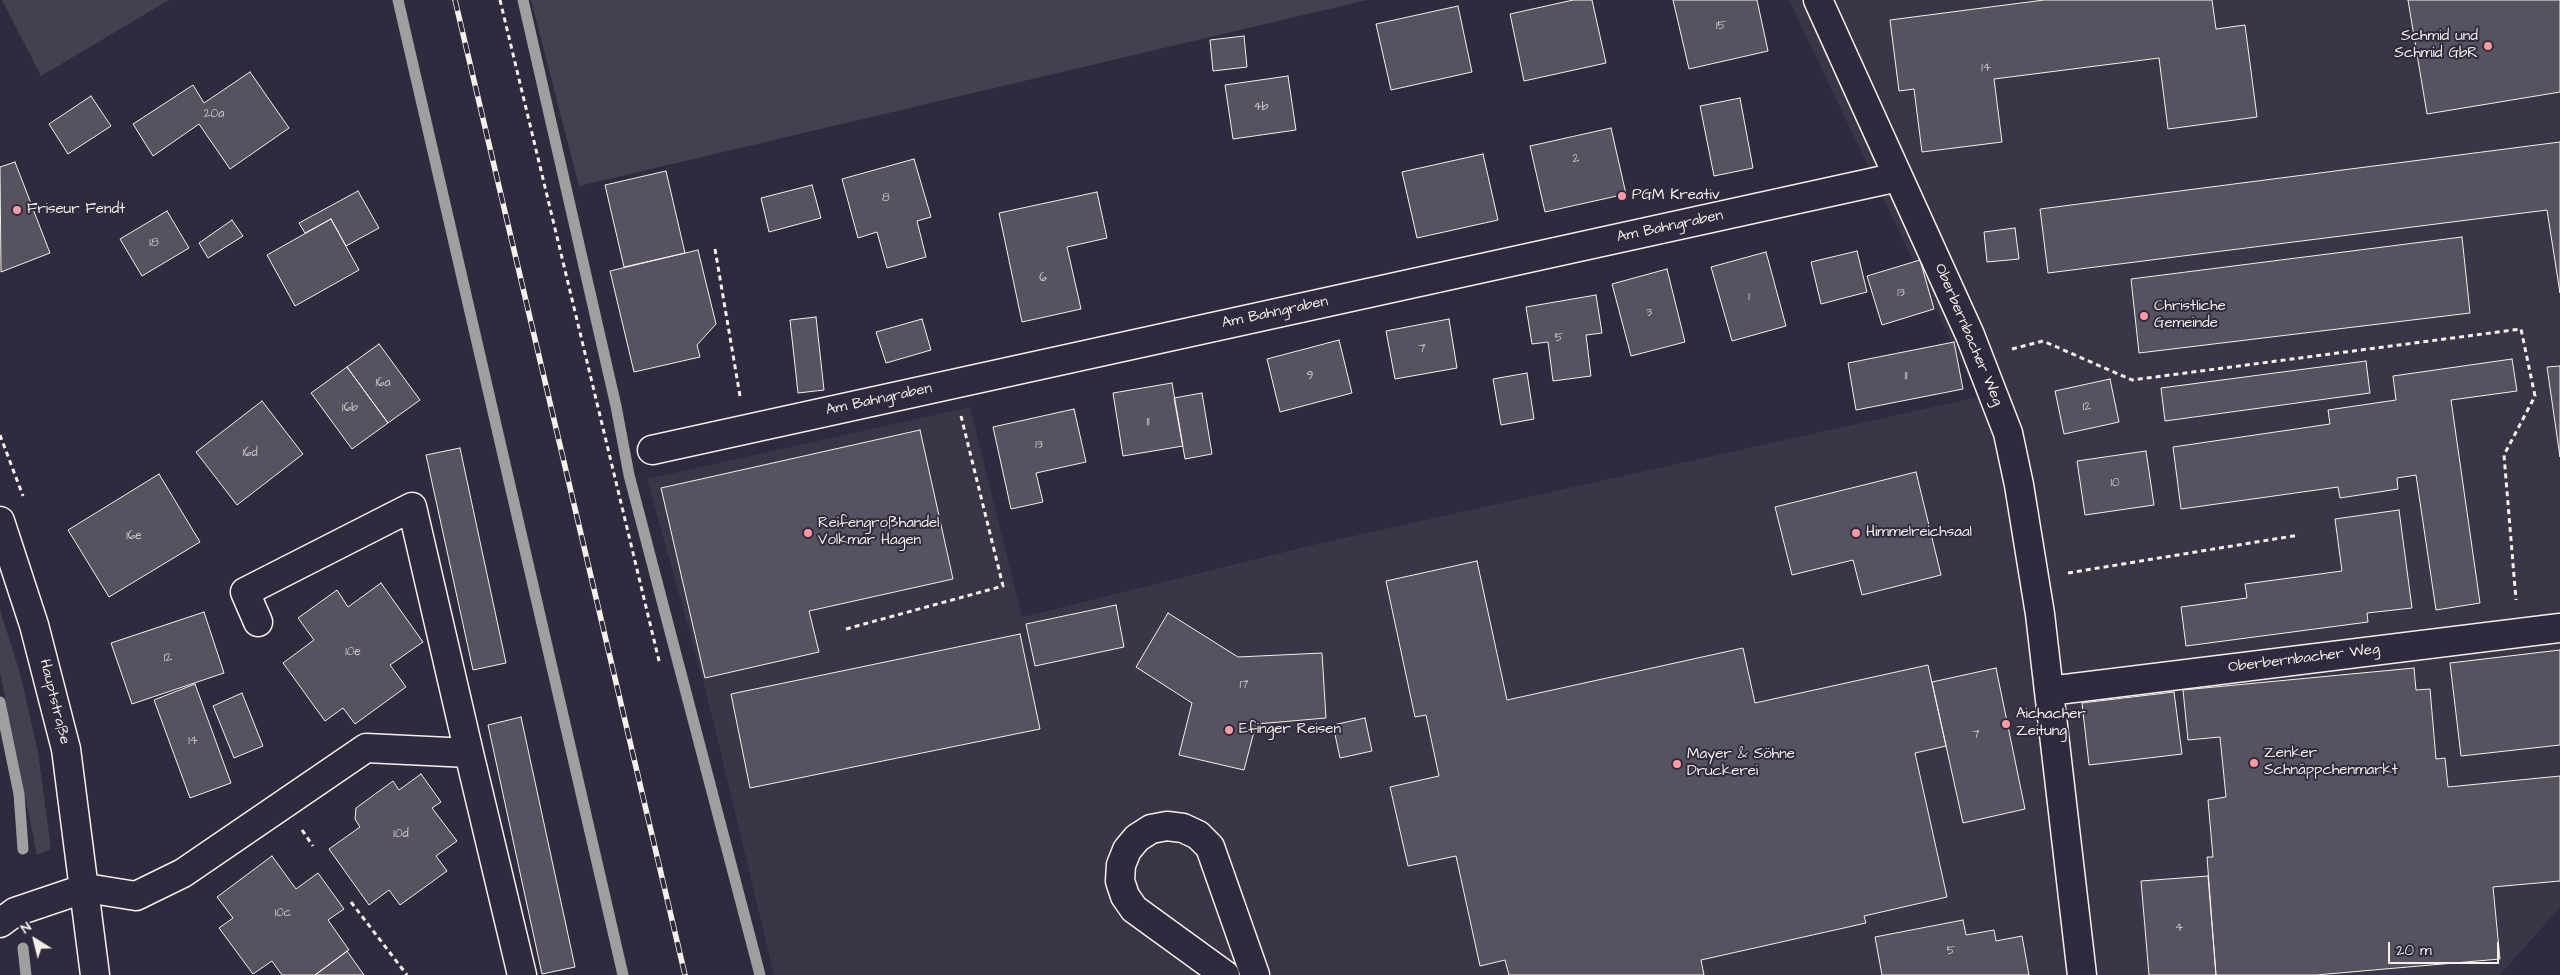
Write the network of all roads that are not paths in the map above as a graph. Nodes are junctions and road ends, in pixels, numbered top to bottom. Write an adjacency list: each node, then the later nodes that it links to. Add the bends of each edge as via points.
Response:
1 (1818, 0): 2 (street, Oberbernbacher Weg)
2 (1898, 178): 3 (street, Am Bahngraben); 7 (street, Oberbernbacher Weg, via 1980,358 2008,433 2020,485)
3 (652, 450)
4 (0, 521): 9 (street, Hauptstraße, via 34,624 66,748)
5 (258, 622): 8 (street, via 245,592 412,507)
6 (2560, 628): 7 (street, Oberbernbacher Weg)
7 (2049, 691): 15 (street, Oberbernbacher Weg)
8 (470, 753): 9 (street, via 366,748 183,873 136,896); 12 (street)
9 (86, 888): 10 (street, via 15,912); 11 (street, Hauptstraße)
10 (0, 923)
11 (95, 975)
12 (522, 975)
13 (1225, 975): 14 (street, via 1134,909 1125,896 1120,881 1121,865 1137,838 1151,829 1183,828 1210,846)
14 (1255, 975)
15 (2082, 975)

